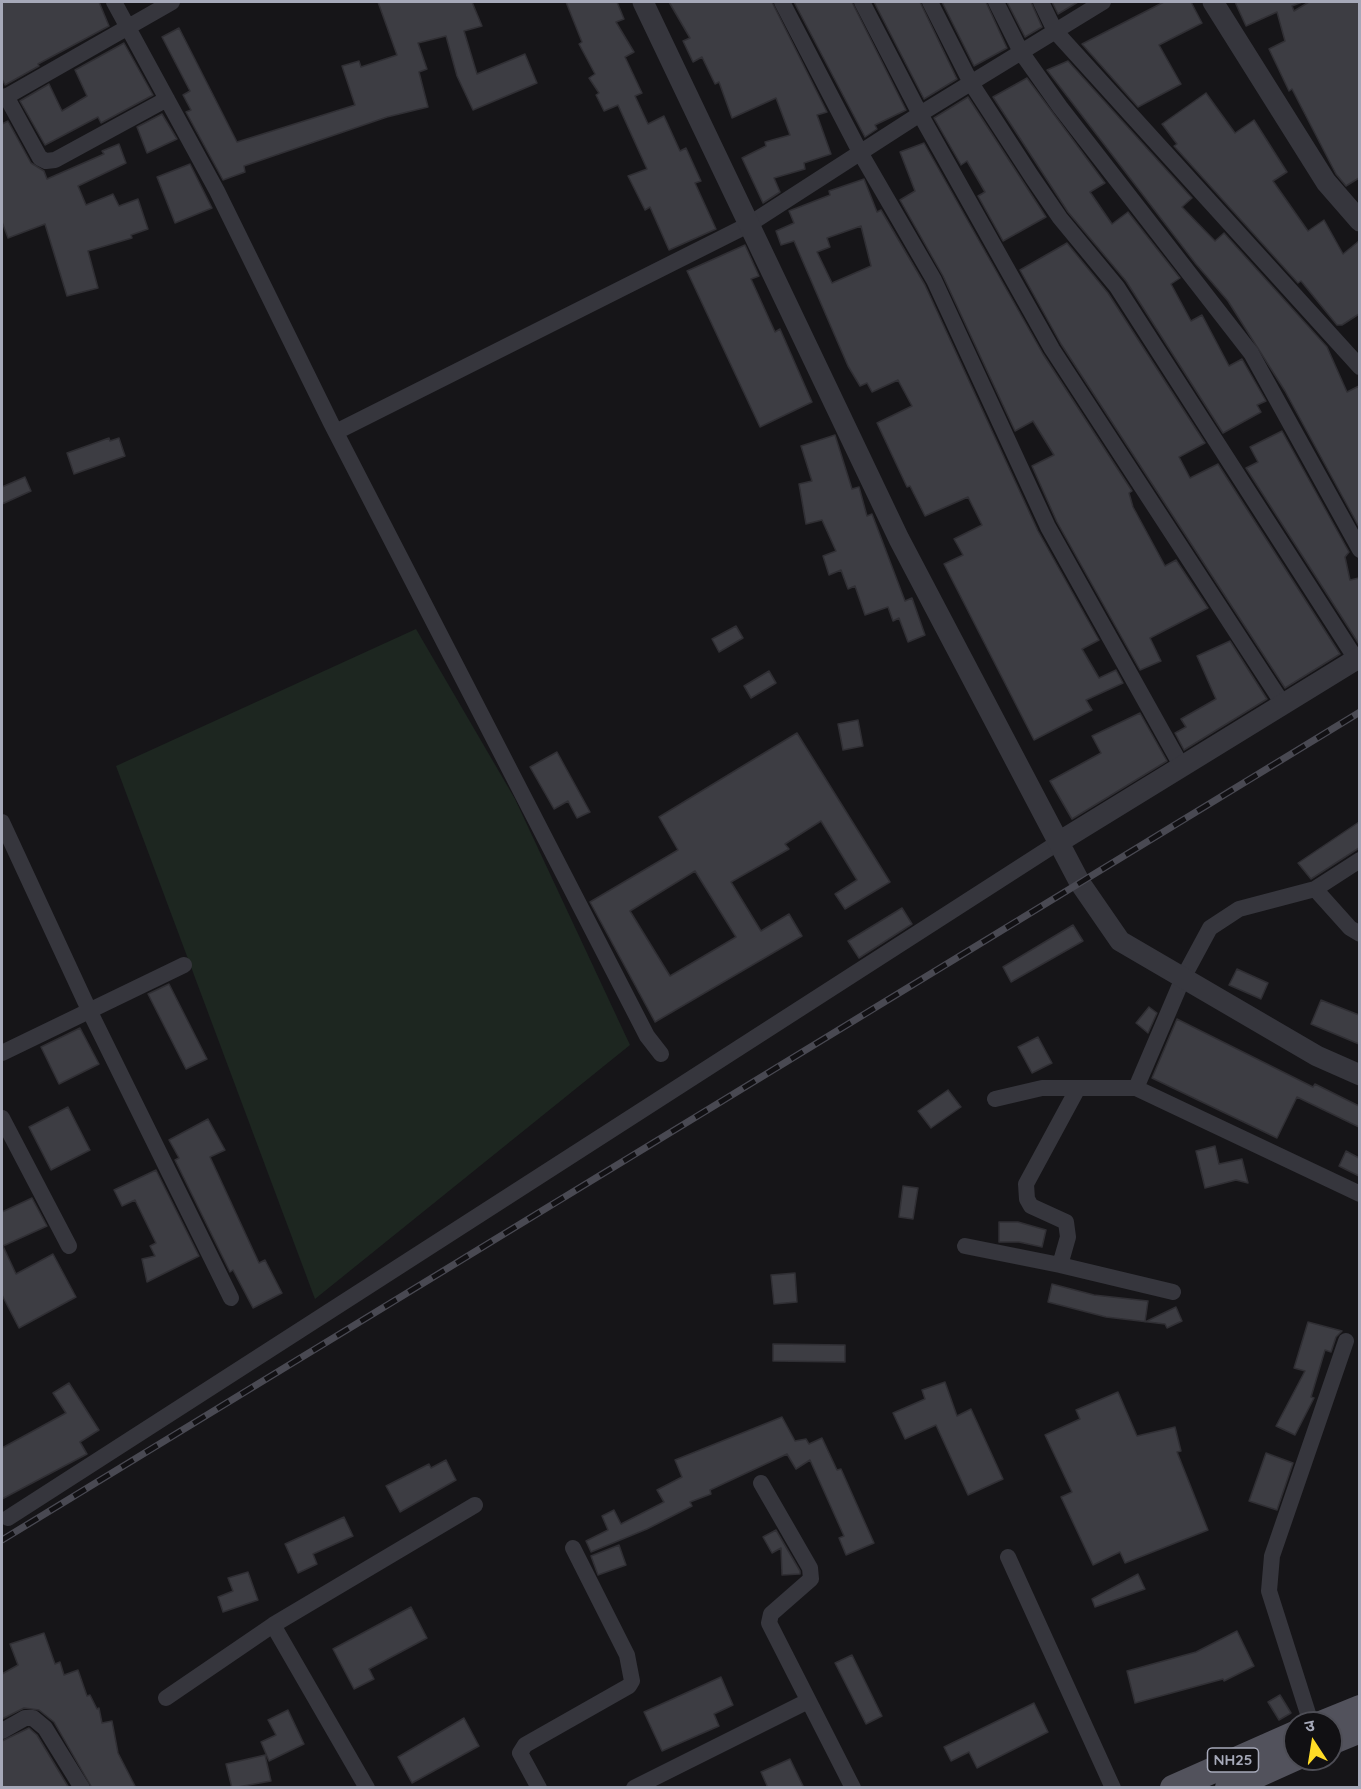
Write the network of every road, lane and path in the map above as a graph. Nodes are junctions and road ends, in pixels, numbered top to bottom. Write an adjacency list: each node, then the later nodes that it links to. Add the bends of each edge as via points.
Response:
1 (114, 2): 11 (street)
2 (172, 2): 11 (street)
3 (643, 2): 20 (street)
4 (782, 2): 18 (street)
5 (862, 2): 17 (street)
6 (930, 2): 14 (street)
7 (996, 2): 13 (street)
8 (1041, 2): 12 (street)
9 (1100, 2): 12 (street)
10 (1214, 2): 19 (street, via 1326,182)
11 (127, 26): 15 (street); 16 (street)
12 (1055, 31): 13 (street); 21 (street)
13 (1021, 52): 14 (street); 23 (street, via 1129,199 1251,353)
14 (971, 82): 17 (street); 24 (street, via 1060,218 1117,286)
15 (4, 97): 16 (street, via 40,158 46,161 55,160)
16 (167, 99): 22 (street)
17 (920, 114): 18 (street); 25 (street, via 1052,349)
18 (861, 154): 20 (street); 26 (street, via 934,280 1048,527)
19 (1359, 221)
20 (748, 225): 22 (street); 28 (street, via 899,539)
21 (1359, 367)
22 (336, 432): 36 (street, via 646,1036)
23 (1359, 550)
24 (1358, 658): 25 (street)
25 (1283, 704): 26 (street)
26 (1182, 767): 28 (street)
27 (2, 822): 34 (street)
28 (1059, 842): 33 (street, via 1080,883 1120,941); 51 (street)
29 (1359, 860): 30 (street)
30 (1315, 889): 31 (street); 33 (street, via 1239,909 1210,928)
31 (1359, 934)
32 (184, 965): 34 (street)
33 (1183, 978): 37 (street); 39 (street)
34 (89, 1010): 35 (street); 47 (street)
35 (2, 1053)
36 (661, 1054)
37 (1359, 1076)
38 (1078, 1088): 39 (street); 40 (street, via 1042,1088); 45 (street, via 1026,1184 1031,1206 1066,1222 1068,1237)
39 (1136, 1088): 42 (street)
40 (995, 1099)
41 (2, 1118): 43 (street)
42 (1359, 1194)
43 (69, 1246)
44 (965, 1246): 45 (street)
45 (1060, 1265): 46 (street)
46 (1173, 1292)
47 (231, 1298)
48 (1346, 1341): 58 (street, via 1272,1557 1269,1591)
49 (761, 1482): 56 (street, via 810,1568 808,1584 771,1614 769,1623)
50 (475, 1505): 54 (street)
51 (8, 1518)
52 (573, 1548): 67 (street, via 627,1655 632,1681 525,1745 520,1753)
53 (1008, 1557): 70 (street)
54 (273, 1625): 55 (street); 66 (street)
55 (166, 1698)
56 (808, 1701): 68 (street); 69 (street)
57 (1359, 1708): 59 (main road)
58 (1307, 1711)
59 (1343, 1715)
60 (1359, 1730): 62 (main road)
61 (2, 1731): 65 (street, via 25,1718 33,1718 45,1728)
62 (1343, 1737)
63 (1283, 1739): 71 (main road, NH25)
64 (1283, 1763): 72 (main road, NH25)
65 (82, 1788)
66 (367, 1788)
67 (539, 1788)
68 (634, 1788)
69 (853, 1788)
70 (1113, 1788)
71 (1173, 1788)
72 (1228, 1788)

